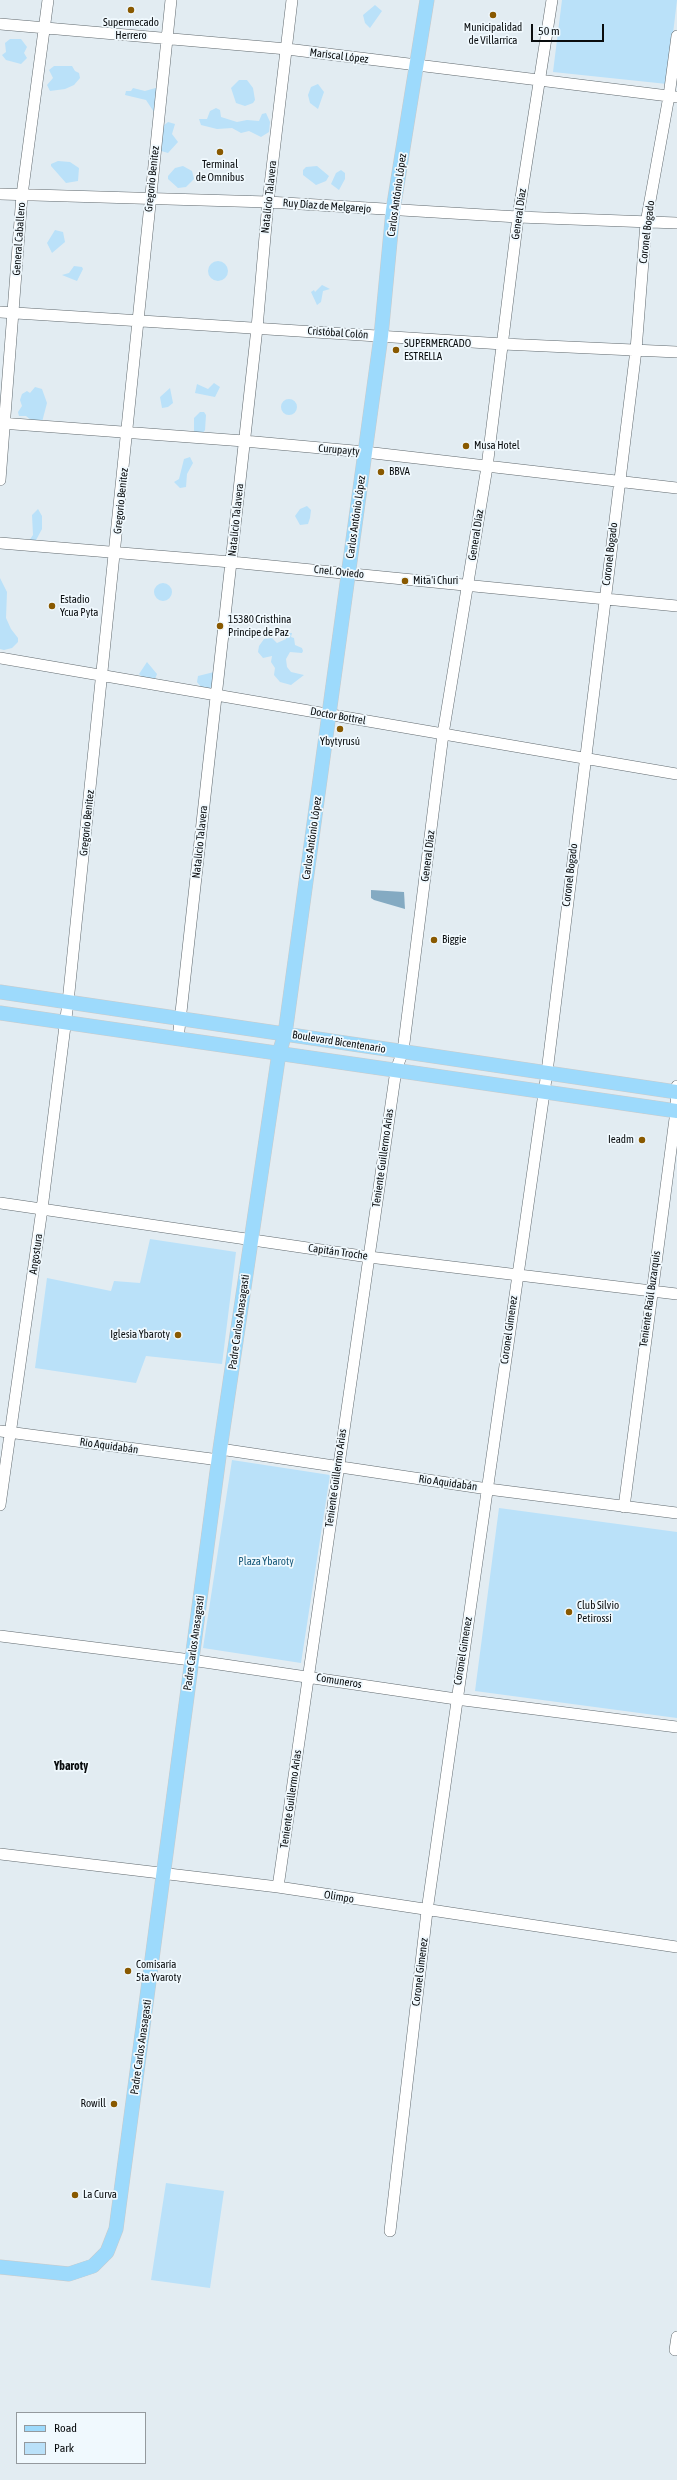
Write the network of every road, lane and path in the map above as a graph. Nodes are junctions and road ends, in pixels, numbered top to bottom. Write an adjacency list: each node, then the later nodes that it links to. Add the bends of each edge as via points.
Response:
1 (48, 0): 7 (street, General Caballero)
2 (170, 0): 9 (street, Gregorio Benitez)
3 (292, 0): 10 (street, Natalicio Talavera)
4 (427, 0): 11 (main road, Carlos António López)
5 (552, 0): 12 (street, General Díaz)
6 (0, 24): 7 (street, Mariscal López)
7 (45, 27): 9 (street, Mariscal López); 15 (street, General Caballero)
8 (677, 36): 13 (street, Coronel Bogado)
9 (166, 40): 10 (street, Mariscal López); 16 (street, Gregorio Benitez)
10 (287, 50): 11 (street, Mariscal López); 17 (street, Natalicio Talavera)
11 (418, 65): 12 (street, Mariscal López); 18 (main road, Carlos António López)
12 (540, 80): 13 (street, Mariscal López); 19 (street, General Díaz)
13 (673, 97): 20 (street, Coronel Bogado)
14 (0, 194): 15 (street, Ruy Díaz de Melgarejo)
15 (22, 195): 16 (street, Ruy Díaz de Melgarejo); 23 (street, General Caballero)
16 (149, 200): 17 (street, Ruy Díaz de Melgarejo); 24 (street, Gregorio Benitez)
17 (268, 202): 18 (street, Ruy Díaz de Melgarejo); 25 (street, Natalicio Talavera)
18 (394, 210): 19 (street, Ruy Díaz de Melgarejo); 26 (main road, Carlos António López)
19 (518, 218): 20 (street, Ruy Díaz de Melgarejo); 27 (street, General Díaz)
20 (646, 223): 21 (street, Ruy Díaz de Melgarejo); 28 (street, Coronel Bogado)
21 (677, 223)
22 (0, 312): 23 (street, Cristóbal Colón)
23 (14, 313): 24 (street, Cristóbal Colón); 30 (street, General Caballero)
24 (138, 321): 25 (street, Cristóbal Colón); 31 (street, Gregorio Benitez)
25 (257, 328): 26 (street, Cristóbal Colón); 32 (street, Natalicio Talavera)
26 (381, 336): 27 (street, Cristóbal Colón); 33 (main road, Carlos António López)
27 (503, 344): 28 (street, Cristóbal Colón); 34 (street, General Díaz)
28 (636, 350): 29 (street, Cristóbal Colón); 36 (street, Coronel Bogado)
29 (677, 352)
30 (3, 423): 31 (street, Curupayty); 35 (street, General Caballero)
31 (128, 432): 32 (street, Curupayty); 39 (street, Gregorio Benitez)
32 (244, 441): 33 (street, Curupayty); 40 (street, Natalicio Talavera)
33 (365, 452): 34 (street, Curupayty); 41 (main road, Carlos António López)
34 (487, 467): 36 (street, Curupayty); 42 (street, General Díaz)
35 (0, 480)
36 (619, 482): 37 (street, Curupayty); 43 (street, Coronel Bogado)
37 (677, 488)
38 (0, 543): 39 (street, Cnel. Oviedo)
39 (116, 553): 40 (street, Cnel. Oviedo); 46 (street, Gregorio Benitez)
40 (231, 562): 41 (street, Cnel. Oviedo); 47 (street, Natalicio Talavera)
41 (348, 573): 42 (street, Cnel. Oviedo); 48 (main road, Carlos António López)
42 (468, 586): 43 (street, Cnel. Oviedo); 49 (street, General Díaz)
43 (604, 598): 44 (street, Cnel. Oviedo); 50 (street, Coronel Bogado)
44 (677, 606)
45 (0, 658): 46 (street, Doctor Bottrel)
46 (102, 676): 47 (street, Doctor Bottrel); 53 (street, Gregorio Benitez)
47 (216, 695): 48 (street, Doctor Bottrel); 55 (street, Natalicio Talavera)
48 (329, 714): 49 (street, Doctor Bottrel); 57 (main road, Carlos António López)
49 (443, 734): 50 (street, Doctor Bottrel); 59 (street, General Díaz)
50 (585, 758): 51 (street, Doctor Bottrel); 62 (street, Coronel Bogado)
51 (677, 774)
52 (0, 992): 53 (main road, Boulevard Bicentenario)
53 (68, 1002): 55 (main road, Boulevard Bicentenario); 56 (street, Angostura)
54 (0, 1014): 56 (main road, Boulevard Bicentenario)
55 (181, 1018): 57 (main road, Boulevard Bicentenario); 58 (street, Natalicio Talavera)
56 (65, 1023): 58 (main road, Boulevard Bicentenario); 67 (street, Angostura)
57 (286, 1034): 59 (main road, Boulevard Bicentenario); 60 (main road, Padre Carlos Anasagasti)
58 (178, 1039): 60 (main road, Boulevard Bicentenario)
59 (403, 1051): 61 (street, General Díaz); 62 (main road, Boulevard Bicentenario)
60 (279, 1053): 61 (main road, Boulevard Bicentenario); 68 (main road, Padre Carlos Anasagasti)
61 (396, 1070): 64 (main road, Boulevard Bicentenario); 69 (street, Teniente Guillermo Arias)
62 (547, 1072): 63 (main road, Boulevard Bicentenario); 64 (street, Coronel Gimenez)
63 (677, 1090): 65 (street, Teniente Raúl Buzarquis)
64 (543, 1091): 65 (main road, Boulevard Bicentenario); 70 (street, Coronel Gimenez)
65 (677, 1111): 71 (street, Teniente Raúl Buzarquis)
66 (0, 1203): 67 (street, Capitán Troche)
67 (42, 1209): 68 (street, Capitán Troche); 73 (street, Angostura)
68 (251, 1239): 69 (street, Capitán Troche); 74 (main road, Padre Carlos Anasagasti)
69 (369, 1257): 70 (street, Capitán Troche); 75 (street, Teniente Guillermo Arias)
70 (517, 1274): 71 (street, Capitán Troche); 76 (street, Coronel Gimenez)
71 (651, 1290): 72 (street, Capitán Troche); 78 (street, Teniente Raúl Buzarquis)
72 (677, 1294)
73 (6, 1432): 74 (street, Rio Aquidabán); 77 (street, Angostura)
74 (219, 1455): 75 (street, Rio Aquidabán); 81 (main road, Padre Carlos Anasagasti)
75 (337, 1467): 76 (street, Rio Aquidabán); 82 (street, Teniente Guillermo Arias)
76 (488, 1489): 78 (street, Rio Aquidabán); 83 (street, Coronel Gimenez)
77 (0, 1505)
78 (624, 1507): 79 (street, Rio Aquidabán)
79 (677, 1513)
80 (0, 1636): 81 (street, Comuneros)
81 (191, 1660): 82 (street, Comuneros); 86 (main road, Padre Carlos Anasagasti)
82 (308, 1676): 83 (street, Comuneros); 87 (street, Teniente Guillermo Arias)
83 (456, 1699): 84 (street, Comuneros); 88 (street, Coronel Gimenez)
84 (677, 1727)
85 (0, 1854): 86 (street, Olimpo)
86 (164, 1873): 87 (street, Olimpo); 91 (main road, Padre Carlos Anasagasti, via 116,2230 107,2252 93,2266 69,2274)
87 (278, 1887): 88 (street, Olimpo)
88 (427, 1911): 89 (street, Olimpo); 90 (street, Coronel Gimenez)
89 (677, 1947)
90 (390, 2231)
91 (0, 2267)
92 (677, 2337): 93 (street)
93 (675, 2350)

